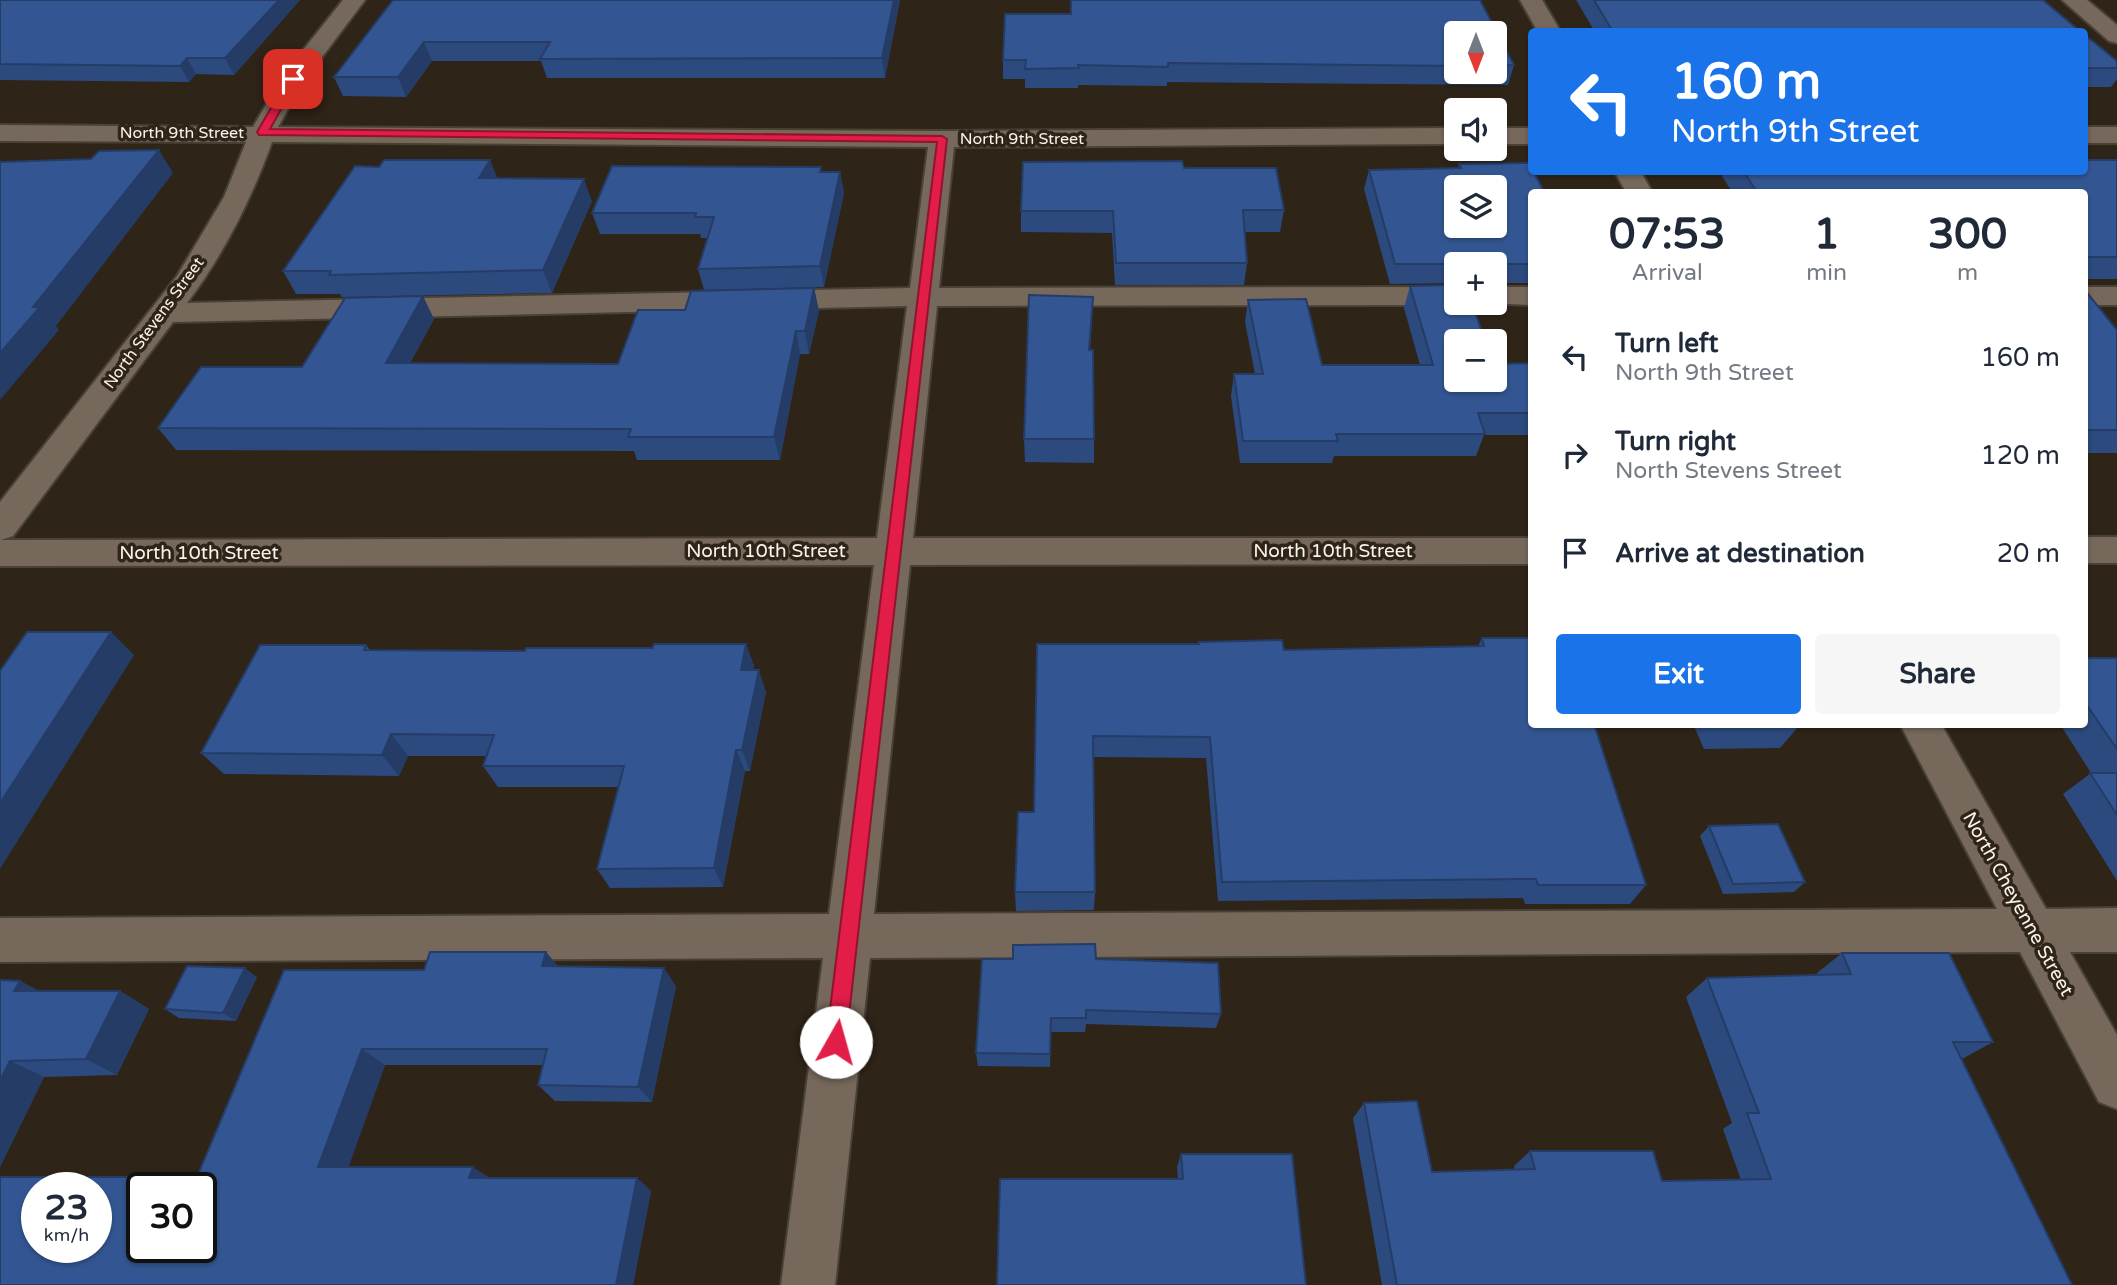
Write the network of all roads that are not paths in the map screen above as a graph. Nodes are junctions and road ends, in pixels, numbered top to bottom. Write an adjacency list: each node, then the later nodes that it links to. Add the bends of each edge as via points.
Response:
1 (354, 0): 6 (street, North Stevens Street, via 293,79)
2 (1531, 0): 4 (street)
3 (2073, 0): 5 (street)
4 (1547, 28)
5 (2117, 36)
6 (263, 132): 7 (street, North 9th Street); 13 (street, North 9th Street); 20 (street, North Stevens Street, via 237,197 190,279)
7 (0, 133)
8 (2088, 135): 9 (street)
9 (2117, 135)
10 (1444, 136): 13 (street, North 9th Street)
11 (1507, 136): 12 (street)
12 (1528, 136)
13 (942, 139): 19 (street)
14 (1444, 296): 19 (street)
15 (1507, 296): 16 (street)
16 (1528, 296)
17 (2088, 296): 18 (street)
18 (2117, 296)
19 (924, 297): 20 (street); 22 (street)
20 (164, 313): 21 (street, North Stevens Street)
21 (0, 527)
22 (894, 550): 25 (street, North 10th Street); 26 (street, North 10th Street); 30 (street)
23 (2088, 550): 24 (street)
24 (2117, 550)
25 (1528, 551)
26 (0, 553)
27 (1922, 728): 28 (street, North Cheyenne Street)
28 (2033, 930): 29 (street); 30 (street); 32 (street, North Cheyenne Street)
29 (2117, 930)
30 (849, 934): 31 (street); 33 (street)
31 (0, 940)
32 (2117, 1084)
33 (808, 1285)

